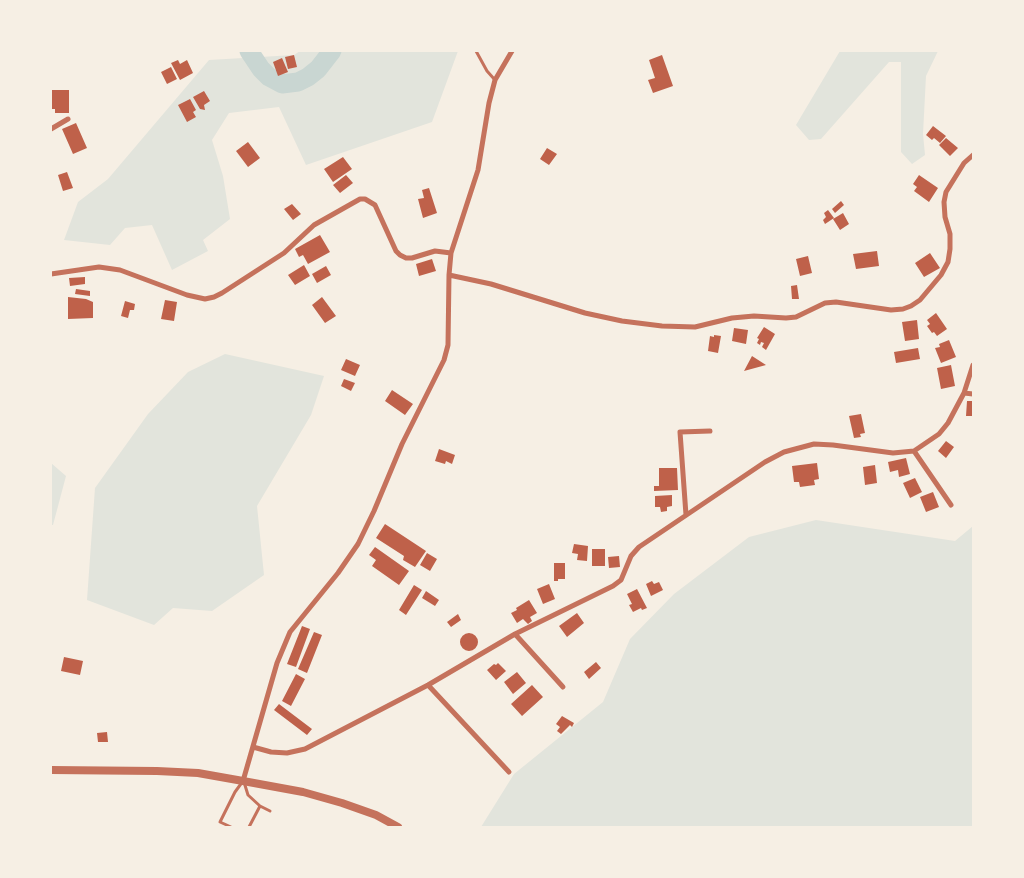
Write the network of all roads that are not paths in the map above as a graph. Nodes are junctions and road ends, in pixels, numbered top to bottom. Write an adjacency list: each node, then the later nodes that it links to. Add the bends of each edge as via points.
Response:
1 (476, 51): 3 (lane)
2 (512, 51): 3 (street)
3 (495, 80): 7 (street, via 478,170)
4 (68, 118): 5 (street)
5 (51, 129)
6 (973, 155): 9 (street, via 964,163 946,192 945,216 950,234 948,262 920,300 903,309 836,302 825,303 796,317 754,316 696,327 662,326 585,313 491,284)
7 (451, 253): 8 (street, via 435,250 412,258 400,255 374,205 360,199 314,225 284,253 214,297 205,299 187,295 120,270 99,268); 9 (street)
8 (51, 274)
9 (448, 275): 20 (street, via 448,345 444,360 358,544 290,632 277,663)
10 (973, 365): 11 (street)
11 (964, 393): 12 (street); 14 (street, via 939,434)
12 (973, 394)
13 (710, 431): 16 (street, via 680,432)
14 (914, 451): 15 (street); 16 (street, via 893,453 814,444 799,447 765,462)
15 (951, 505)
16 (686, 515): 17 (street, via 634,551 620,580 613,586)
17 (515, 634): 18 (street); 19 (street)
18 (428, 685): 20 (street, via 305,749 287,754); 22 (street)
19 (564, 687)
20 (253, 746): 23 (street)
21 (51, 770): 23 (street, via 198,773)
22 (509, 772)
23 (244, 781): 24 (lane, via 248,795); 26 (lane, via 220,822); 28 (street, via 342,803)
24 (260, 806): 25 (lane); 27 (lane)
25 (270, 811)
26 (230, 827)
27 (249, 827)
28 (398, 827)

